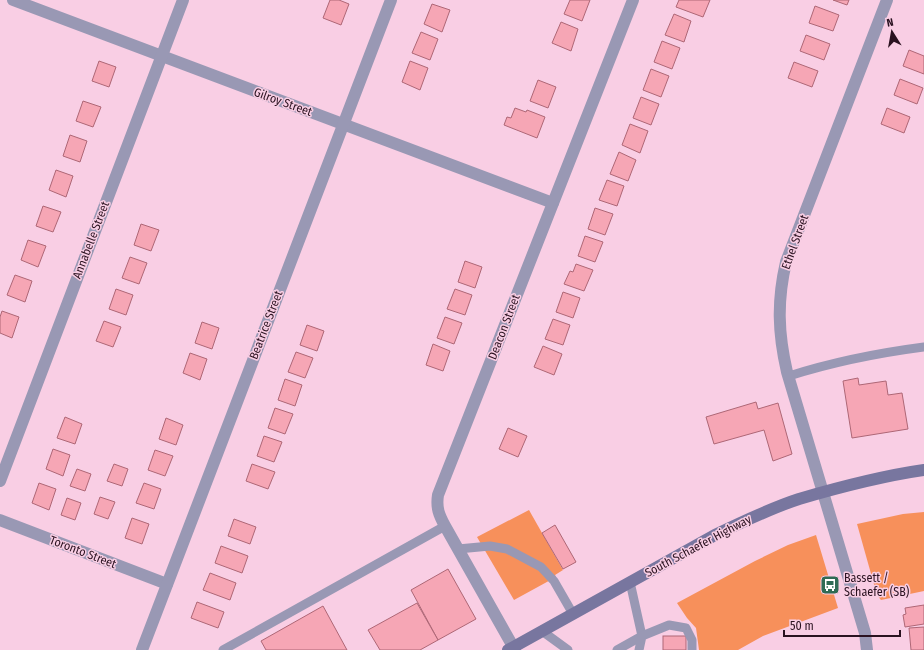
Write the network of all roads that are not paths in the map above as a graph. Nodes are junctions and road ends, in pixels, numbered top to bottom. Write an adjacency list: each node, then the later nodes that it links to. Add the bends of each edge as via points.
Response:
1 (13, 0): 6 (street, Gilroy Street)
2 (183, 0): 6 (street, Annabelle Street)
3 (391, 0): 7 (street, Beatrice Street)
4 (633, 0): 8 (street, Deacon Street)
5 (887, 0): 10 (street, Ethel Street, via 786,262 780,294 779,320)
6 (161, 56): 7 (street, Gilroy Street); 12 (street, Annabelle Street)
7 (343, 124): 8 (street, Gilroy Street); 18 (street, Beatrice Street)
8 (553, 203): 15 (street, Deacon Street, via 438,495 437,510)
9 (924, 347): 10 (lane, via 875,354)
10 (788, 376): 13 (street, Ethel Street)
11 (924, 470): 13 (main road, South Schaefer Highway, via 894,474)
12 (0, 481)
13 (824, 493): 17 (main road, South Schaefer Highway, via 798,499 746,520); 30 (street, Ethel Street, via 865,632)
14 (0, 520): 18 (street, Toronto Street)
15 (445, 526): 16 (street, Deacon Street); 22 (lane)
16 (458, 549): 19 (lane, via 490,546 507,549 541,567 554,581); 23 (street, Deacon Street)
17 (630, 582): 19 (main road, South Schaefer Highway); 21 (lane)
18 (167, 584): 24 (street, Beatrice Street)
19 (573, 614): 20 (main road, South Schaefer Highway)
20 (542, 631): 23 (main road, South Schaefer Highway); 26 (lane)
21 (642, 636): 27 (lane); 28 (lane); 29 (lane, via 669,625 686,628 692,640)
22 (238, 647): 25 (lane)
23 (512, 649)
24 (142, 650)
25 (223, 650)
26 (568, 650)
27 (617, 650)
28 (639, 650)
29 (692, 650)
30 (867, 650)

